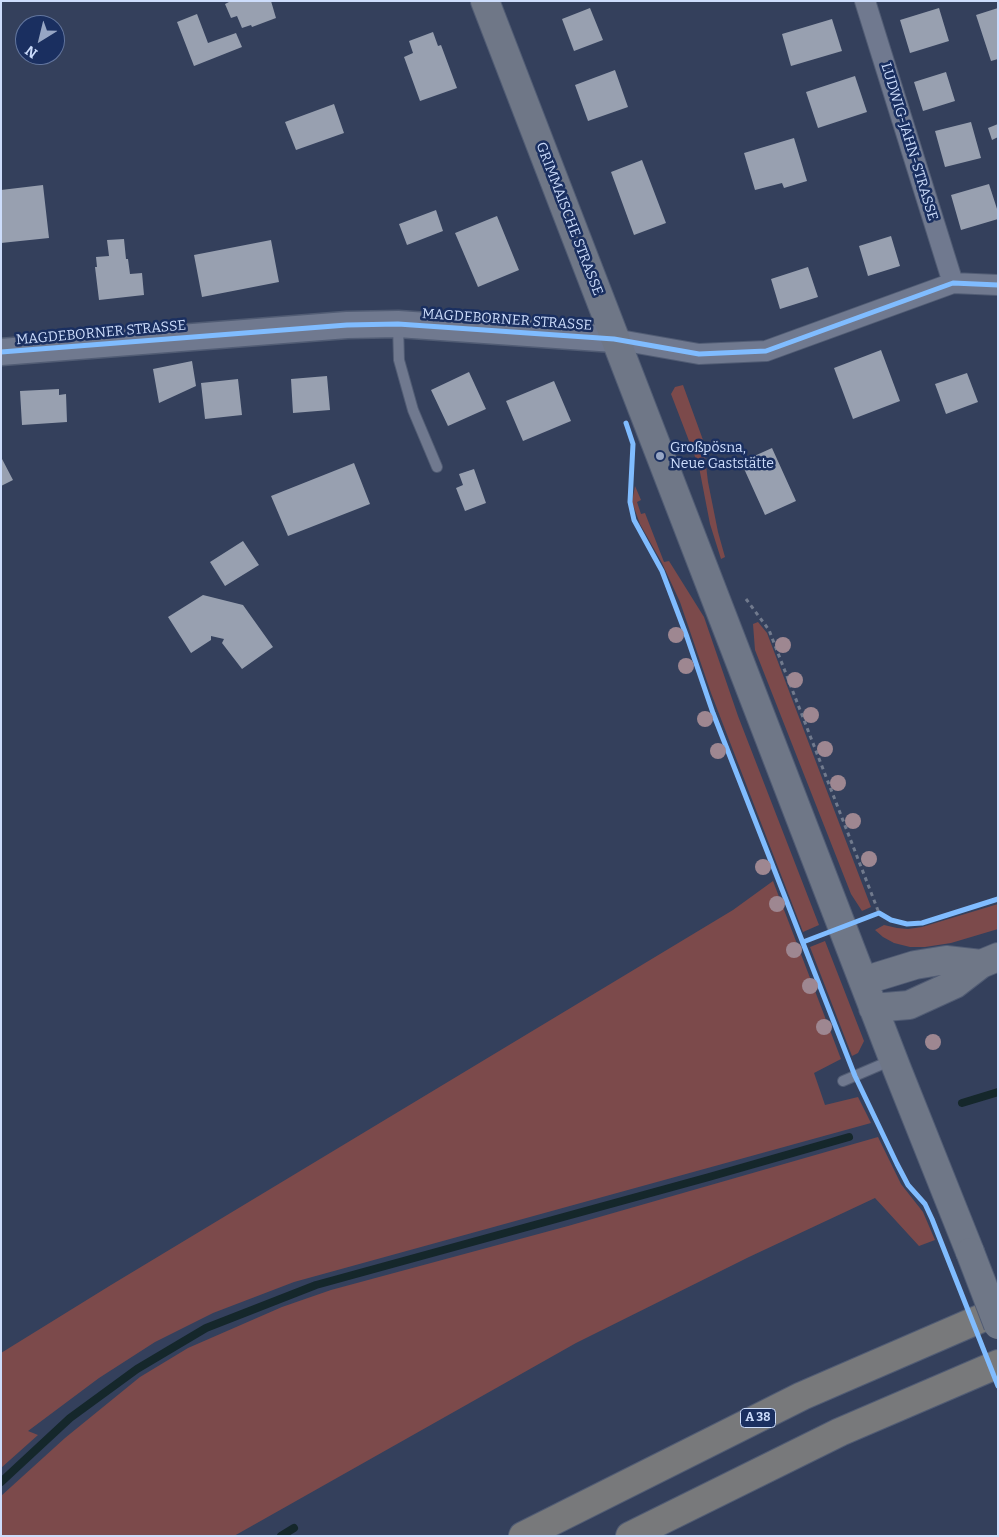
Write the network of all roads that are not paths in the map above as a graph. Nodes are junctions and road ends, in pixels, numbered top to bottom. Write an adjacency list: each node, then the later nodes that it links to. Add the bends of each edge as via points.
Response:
1 (485, 1): 6 (main road, GRIMMAISCHE STRASSE)
2 (865, 1): 3 (street, LUDWIG-JAHN-STRASSE)
3 (953, 283): 4 (street, MAGDEBORNER STRASSE); 6 (street, MAGDEBORNER STRASSE, via 766,351 699,354)
4 (998, 285)
5 (398, 324): 6 (street, MAGDEBORNER STRASSE); 7 (street, MAGDEBORNER STRASSE, via 347,325); 8 (lane, via 399,360 413,410)
6 (614, 339): 10 (main road, GRIMMAISCHE STRASSE)
7 (1, 352)
8 (437, 467)
9 (989, 961): 10 (main road, via 946,960 915,965); 11 (main road, via 955,984 909,1005)
10 (863, 981): 11 (main road, GRIMMAISCHE STRASSE)
11 (873, 1008): 12 (main road, GRIMMAISCHE STRASSE)
12 (893, 1060): 13 (lane); 15 (main road, GRIMMAISCHE STRASSE, bridge)
13 (843, 1081)
14 (998, 1311): 17 (highway, A 38, via 802,1396)
15 (998, 1325)
16 (998, 1364): 18 (highway, via 840,1432)
17 (523, 1536)
18 (630, 1536)

